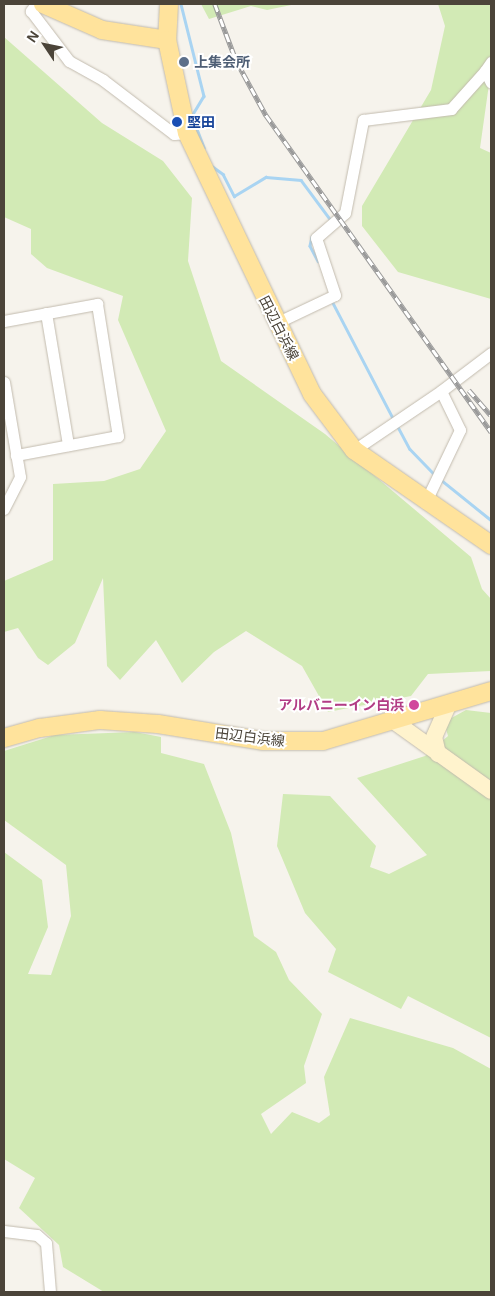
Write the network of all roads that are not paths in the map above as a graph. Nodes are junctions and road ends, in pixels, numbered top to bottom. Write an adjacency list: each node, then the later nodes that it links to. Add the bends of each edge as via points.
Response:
1 (36, 4): 7 (street, via 31,11 69,61 103,80 174,134)
2 (43, 4): 4 (main road, via 102,30)
3 (169, 4): 4 (main road, 田辺白浜線)
4 (167, 40): 7 (main road, 田辺白浜線)
5 (488, 67): 6 (street); 10 (street, via 451,109 363,120 345,213 316,238 330,297)
6 (491, 83)
7 (187, 133): 10 (main road, 田辺白浜線)
8 (46, 313): 9 (street); 14 (street); 14 (street, via 97,304 118,436)
9 (4, 321)
10 (276, 323): 15 (main road, 田辺白浜線, via 312,394)
11 (491, 353): 13 (street)
12 (4, 382): 16 (street)
13 (441, 391): 15 (street); 17 (street, via 460,430)
14 (68, 445): 16 (street)
15 (354, 450): 17 (main road, 田辺白浜線)
16 (16, 455): 18 (street, via 20,477)
17 (425, 503): 19 (main road, 田辺白浜線)
18 (4, 509)
19 (491, 545)
20 (491, 691): 21 (main road, 田辺白浜線)
21 (448, 705): 22 (main road, 田辺白浜線); 24 (main road, via 434,737)
22 (395, 722): 23 (main road, 田辺白浜線, via 323,741 263,741 158,724 100,720 40,728); 24 (main road)
23 (4, 738)
24 (438, 754): 25 (main road)
25 (491, 790)
26 (4, 1231): 27 (street, via 37,1235 46,1243)
27 (50, 1292)

